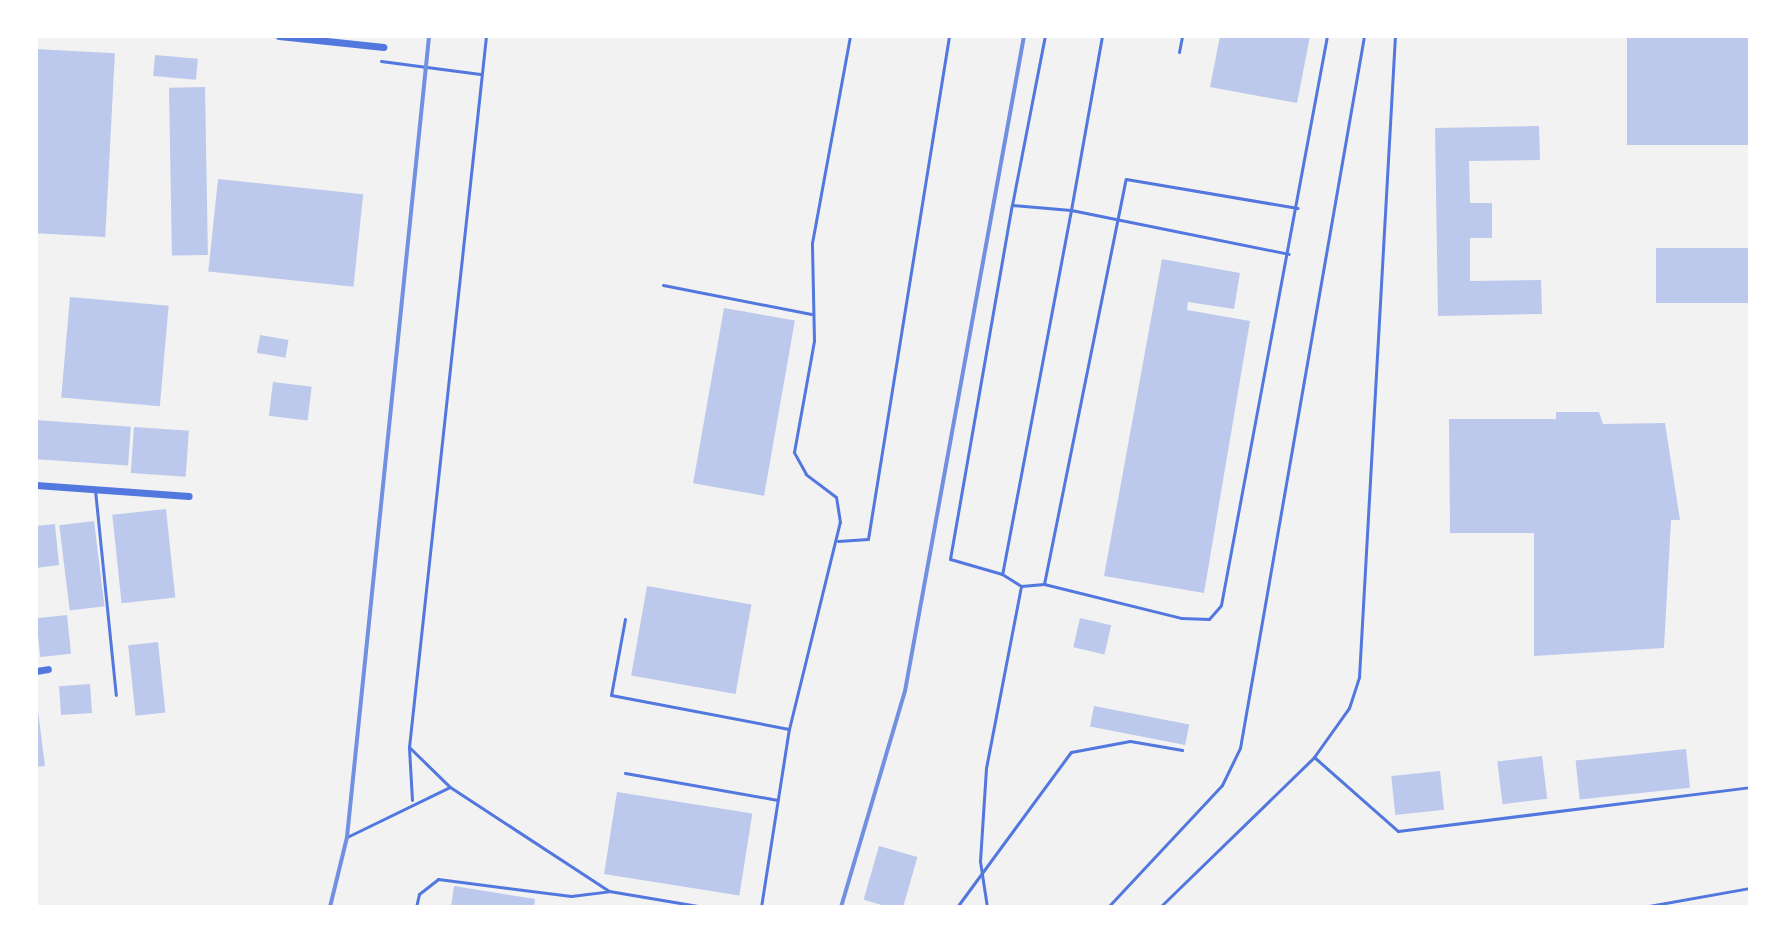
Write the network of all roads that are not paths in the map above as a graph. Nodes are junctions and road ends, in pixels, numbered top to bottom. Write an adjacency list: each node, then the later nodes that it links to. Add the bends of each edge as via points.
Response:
1 (279, 36): 11 (street)
2 (486, 36): 14 (lane)
3 (850, 36): 21 (lane, via 812,243)
4 (949, 36): 25 (lane, via 868,539)
5 (1045, 36): 15 (lane)
6 (1102, 36): 17 (lane)
7 (1182, 36): 12 (lane)
8 (1327, 36): 16 (lane)
9 (1364, 36): 51 (lane, via 1240,748 1222,785)
10 (1395, 36): 36 (lane, via 1364,642 1349,708)
11 (383, 47)
12 (1179, 52)
13 (381, 61): 14 (lane)
14 (481, 74): 34 (lane)
15 (1012, 205): 17 (lane); 26 (lane, via 950,559)
16 (1298, 208): 18 (lane, via 1134,178 1121,187); 19 (lane)
17 (1071, 210): 18 (lane); 26 (lane)
18 (1115, 218): 19 (lane); 27 (lane)
19 (1289, 254): 27 (lane, via 1221,605 1209,619 1181,618)
20 (663, 285): 21 (lane)
21 (811, 314): 25 (lane, via 814,341 794,452 806,474 836,497)
22 (36, 485): 23 (street)
23 (95, 490): 24 (street); 32 (lane)
24 (189, 496)
25 (836, 541): 33 (lane)
26 (1002, 574): 28 (lane)
27 (1044, 584): 28 (lane)
28 (1021, 586): 43 (lane, via 986,768)
29 (625, 619): 33 (lane, via 611,695)
30 (48, 669): 31 (street)
31 (36, 671)
32 (116, 695)
33 (789, 729): 41 (lane)
34 (409, 747): 38 (lane); 40 (lane)
35 (1182, 750): 43 (lane, via 1130,741 1071,752)
36 (1314, 757): 39 (lane, via 1398,831); 52 (lane)
37 (625, 773): 41 (lane)
38 (450, 787): 40 (lane); 45 (lane)
39 (1750, 787)
40 (412, 800): 42 (lane)
41 (778, 800): 48 (lane)
42 (347, 837)
43 (981, 875): 49 (lane); 50 (lane)
44 (1750, 888): 53 (lane)
45 (609, 891): 46 (lane, via 571,896 438,879 419,894); 47 (lane)
46 (416, 907)
47 (704, 907)
48 (761, 907)
49 (957, 907)
50 (987, 907)
51 (1108, 907)
52 (1160, 907)
53 (1643, 907)

